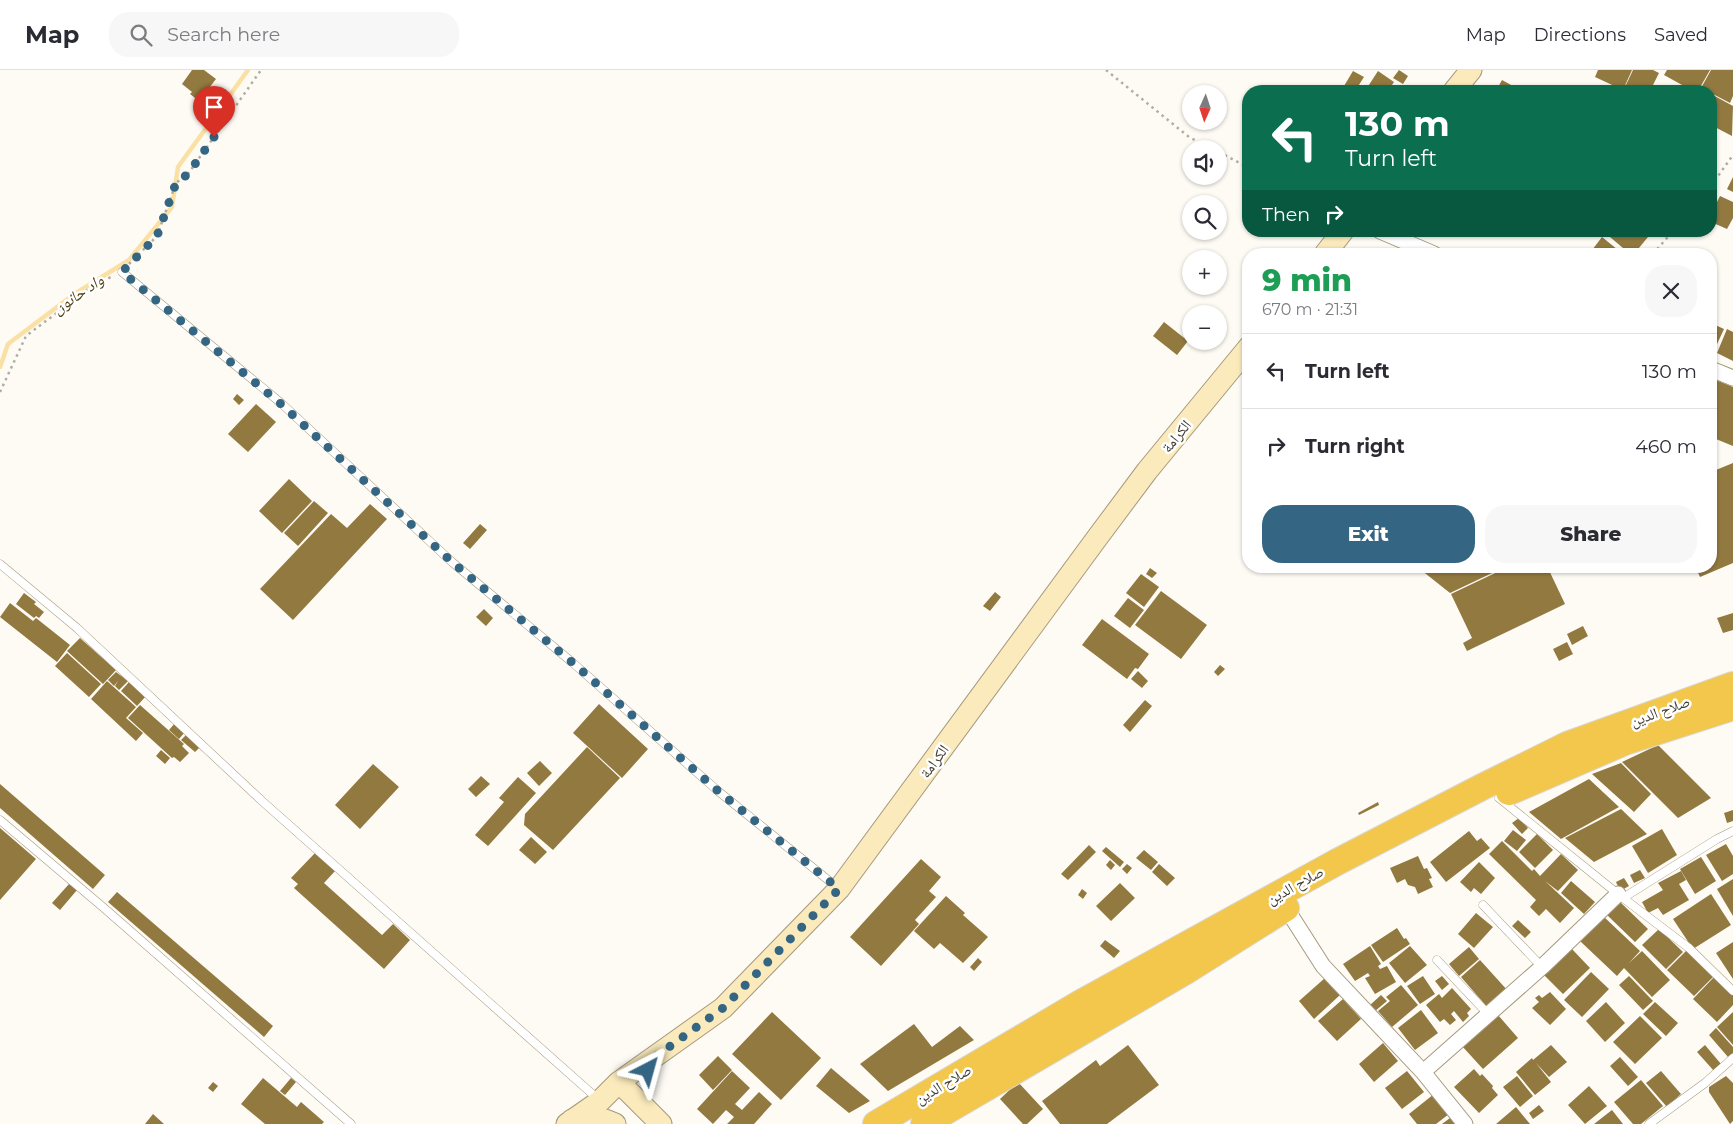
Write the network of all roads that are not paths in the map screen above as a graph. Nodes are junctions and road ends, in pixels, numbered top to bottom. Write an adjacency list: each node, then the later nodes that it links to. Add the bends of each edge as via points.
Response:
1 (1470, 70): 2 (main road)
2 (1459, 85)
3 (1338, 237): 5 (main road)
4 (1394, 237): 6 (street)
5 (1330, 248)
6 (1420, 248)
7 (122, 272): 17 (lane, via 281,404 452,562 718,791)
8 (1242, 356): 17 (main road, الكرامة, via 1096,538)
9 (1717, 371): 10 (street)
10 (1733, 378)
11 (0, 564): 29 (lane, via 77,628 262,801)
12 (1733, 684): 35 (highway, صلاح الدين, via 1566,746 1474,791 1337,862 1079,1004)
13 (1733, 707): 14 (highway, صلاح الدين, via 1625,742)
14 (1497, 797): 18 (lane); 20 (highway, صلاح الدين)
15 (0, 820): 32 (lane)
16 (1733, 831): 18 (lane)
17 (839, 889): 26 (main road, الكرامة, via 723,1008)
18 (1621, 896): 22 (street); 23 (lane, via 1689,948)
19 (1483, 905): 22 (lane)
20 (1286, 908): 27 (street, via 1323,966); 36 (highway, صلاح الدين, via 1186,971)
21 (1437, 960): 24 (lane)
22 (1542, 967): 24 (street)
23 (1733, 991)
24 (1488, 1014): 27 (street)
25 (1733, 1058): 38 (lane)
26 (651, 1060): 28 (main road, الكرامة); 30 (main road, via 645,1080)
27 (1423, 1072): 37 (street)
28 (619, 1082): 29 (main road, الكرامة); 30 (main road)
29 (600, 1101): 31 (main road, الكرامة); 34 (main road)
30 (656, 1118)
31 (569, 1122): 33 (main road, via 605,1120)
32 (351, 1124)
33 (616, 1124)
34 (626, 1124)
35 (876, 1124)
36 (924, 1124)
37 (1465, 1124)
38 (1649, 1124)

